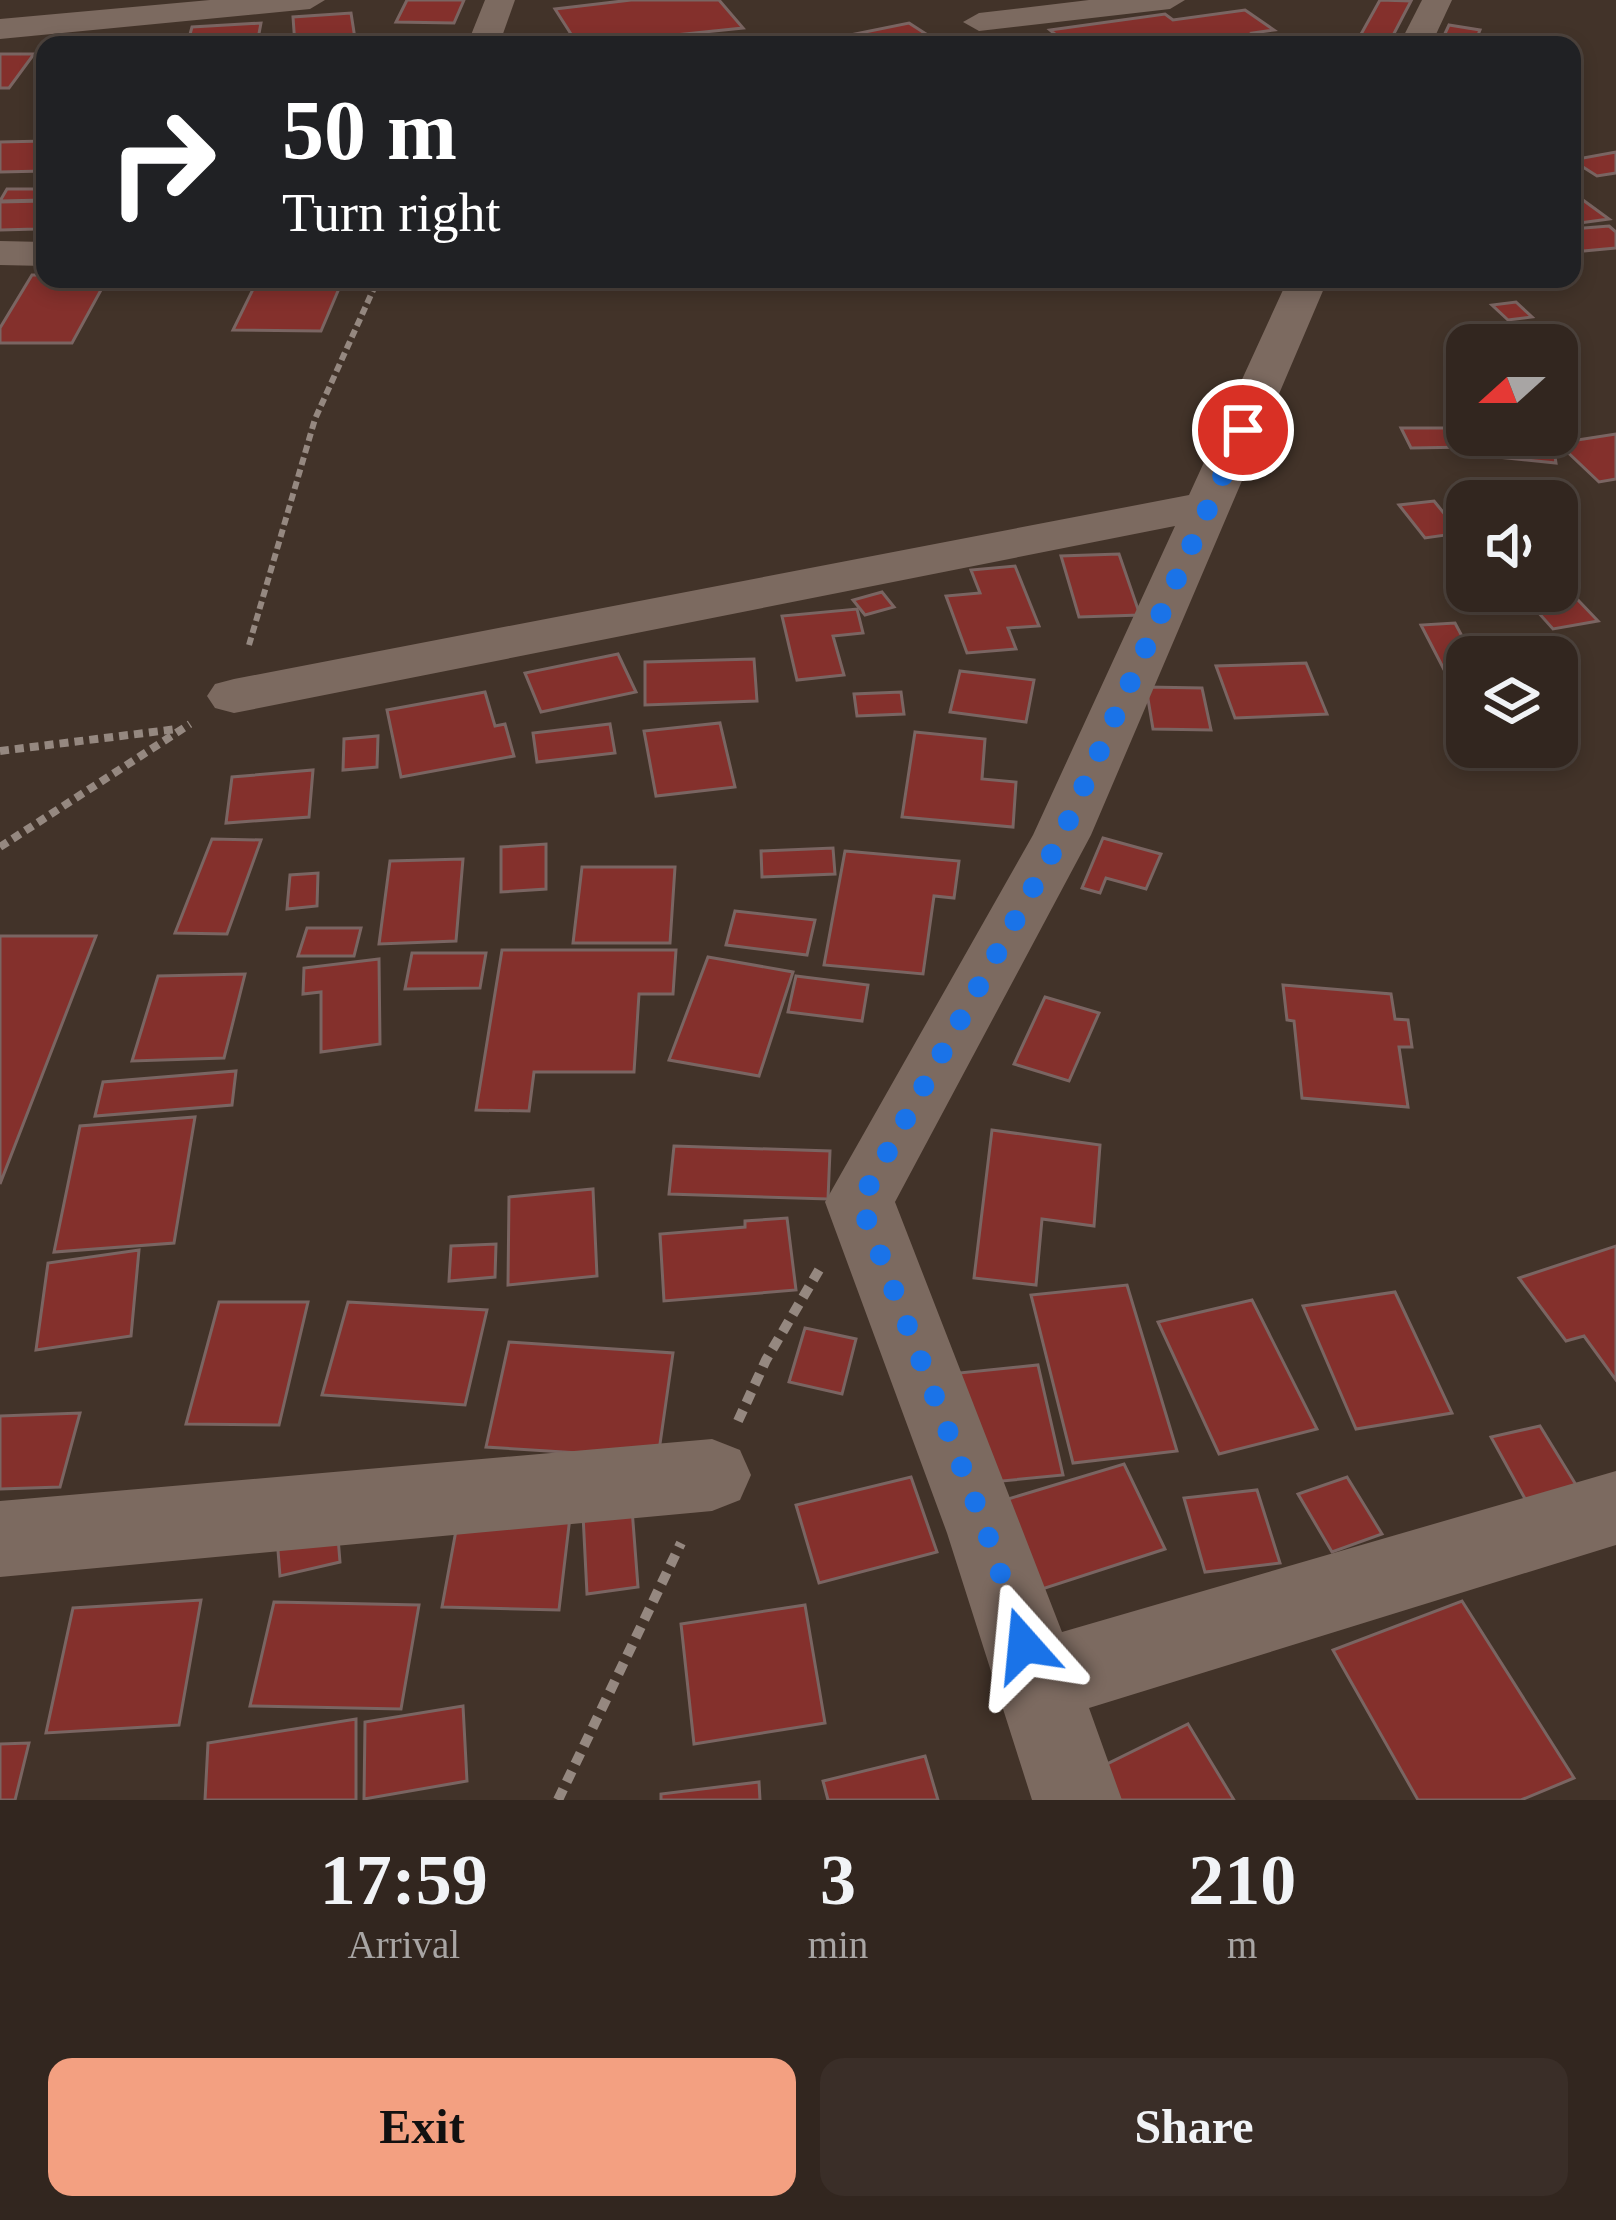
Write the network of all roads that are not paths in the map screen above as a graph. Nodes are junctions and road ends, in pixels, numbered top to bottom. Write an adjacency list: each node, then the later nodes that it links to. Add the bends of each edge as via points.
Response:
1 (310, 0): 6 (street)
2 (500, 0): 7 (street)
3 (1170, 0): 5 (street)
4 (1437, 0): 8 (street)
5 (980, 22)
6 (0, 29)
7 (486, 36)
8 (1419, 36)
9 (0, 253): 10 (street)
10 (36, 254)
11 (1304, 288): 12 (street)
12 (1210, 505): 13 (street); 17 (street, via 1062,835 860,1202)
13 (234, 696)
14 (712, 1475): 16 (street)
15 (1616, 1508): 17 (street)
16 (0, 1539)
17 (1037, 1682): 18 (street)
18 (1077, 1800)

